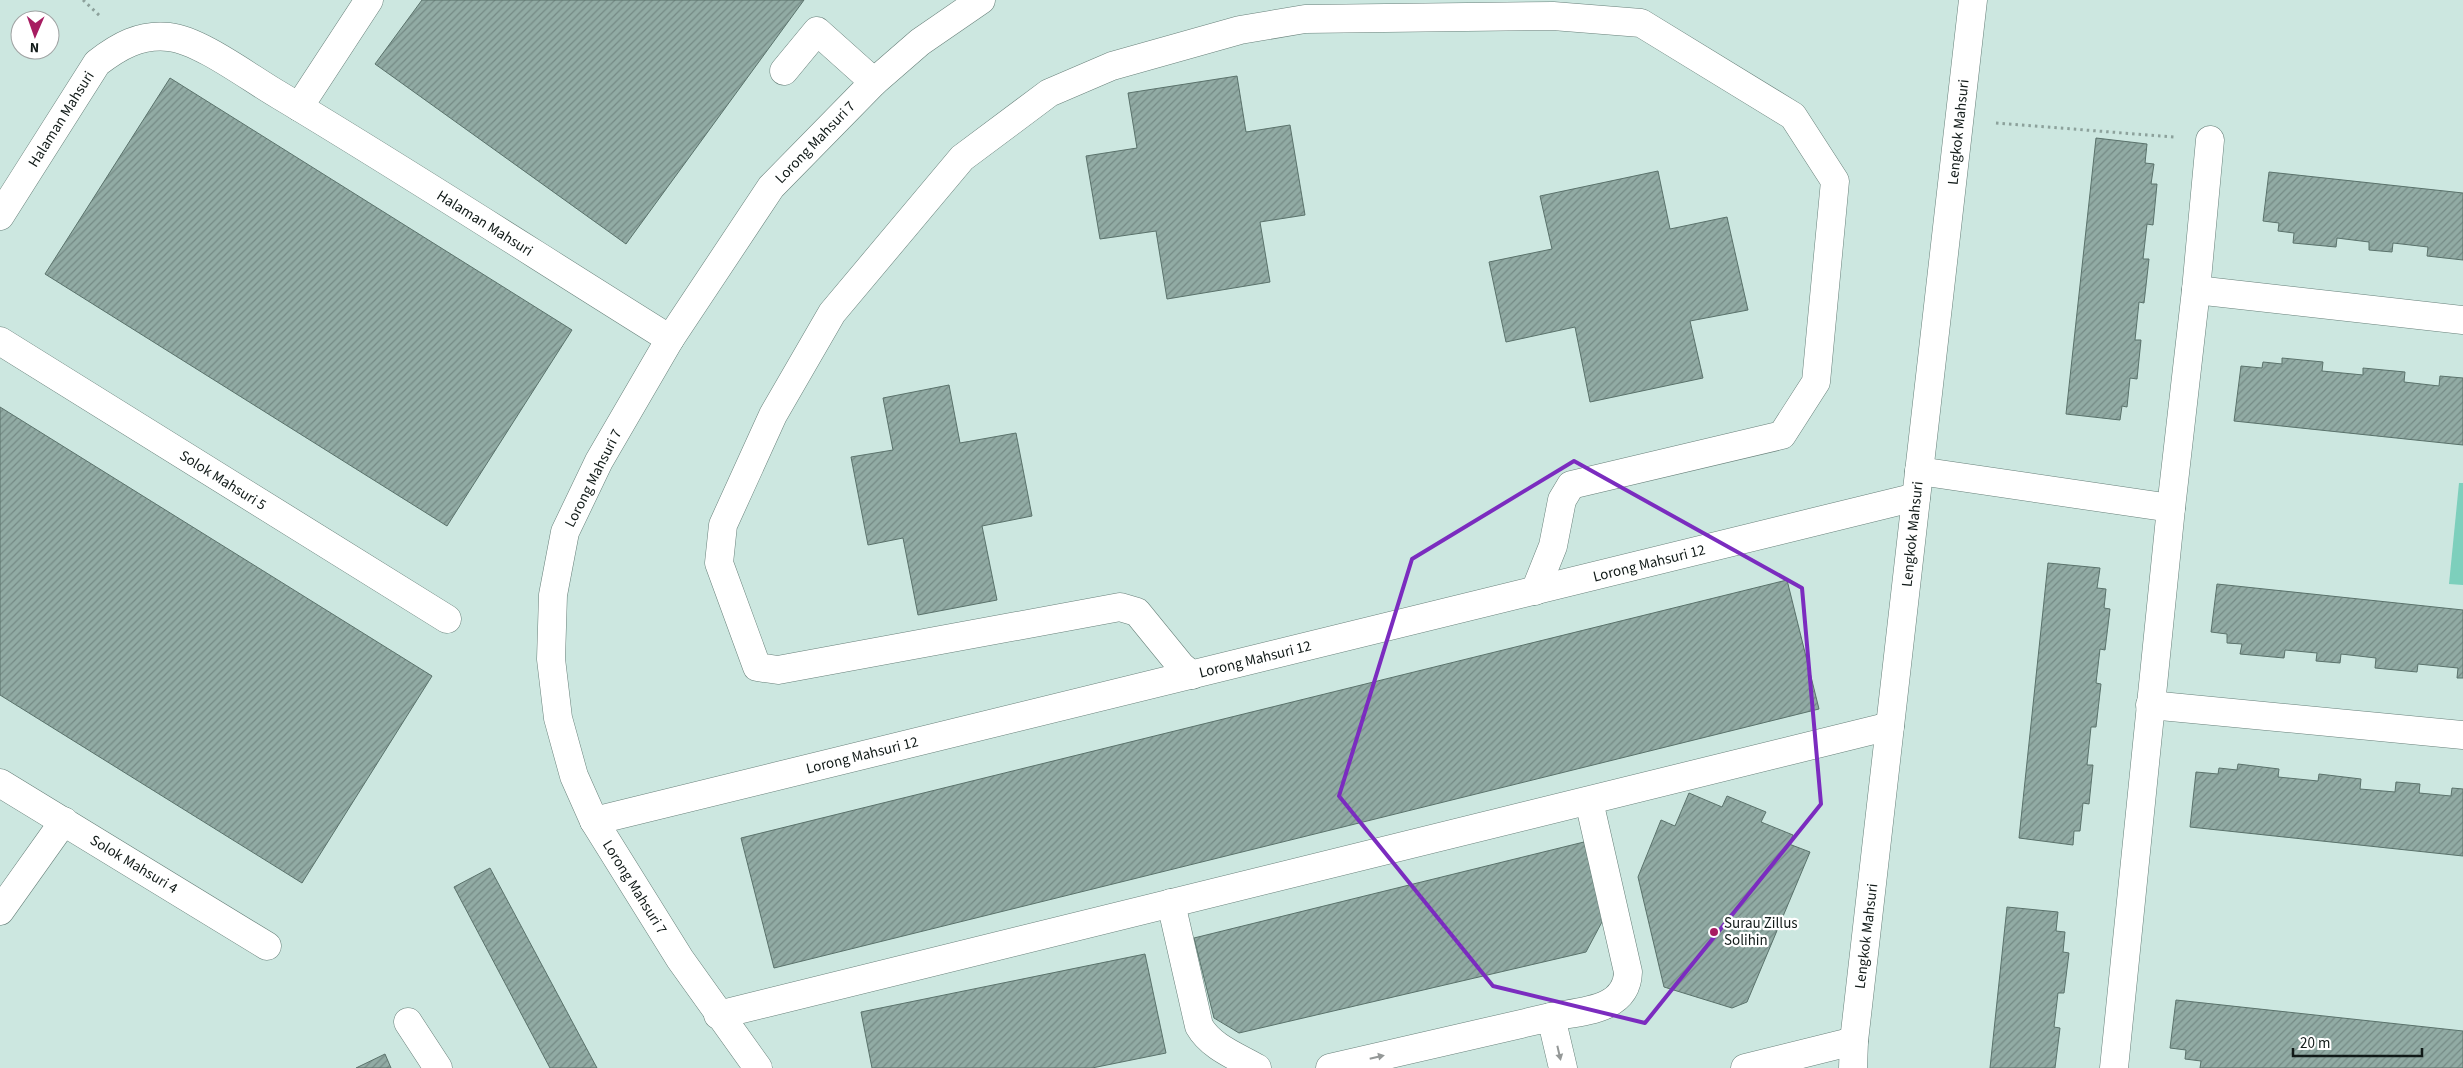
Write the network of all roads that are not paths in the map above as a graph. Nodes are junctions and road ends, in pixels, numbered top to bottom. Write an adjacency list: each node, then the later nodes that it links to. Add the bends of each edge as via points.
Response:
1 (368, 0): 6 (street)
2 (981, 0): 5 (street, Lorong Mahsuri 7, via 920,42)
3 (1973, 0): 13 (street, Lengkok Mahsuri)
4 (784, 70): 5 (street, via 817,31)
5 (874, 82): 11 (street, Lorong Mahsuri 7, via 771,187)
6 (299, 107): 8 (street, Halaman Mahsuri, via 194,44 170,37 145,38 119,46 97,63); 11 (street, Halaman Mahsuri)
7 (2210, 140): 9 (street)
8 (0, 216)
9 (2196, 290): 10 (street); 14 (street)
10 (2463, 320)
11 (670, 339): 24 (street, Lorong Mahsuri 7, via 599,461 565,532 553,595 551,659 558,718 574,776)
12 (0, 341): 16 (street, Solok Mahsuri 5)
13 (1918, 484): 14 (street); 15 (street, Lorong Mahsuri 12); 19 (street, Lengkok Mahsuri)
14 (2171, 508): 18 (street)
15 (1536, 591): 17 (street, Lorong Mahsuri 12); 17 (street, via 1553,546 1562,500 1570,484 1782,435 1816,382 1835,181 1793,116 1641,23 1553,16 1305,19 1240,30 1112,66 1049,93 962,158 832,313 773,416 723,525 719,563 757,667 778,670 1120,607 1137,612 1181,666)
16 (447, 619)
17 (1192, 674): 24 (street, Lorong Mahsuri 12)
18 (2150, 705): 20 (street); 39 (street)
19 (1890, 726): 22 (street); 31 (street, Lengkok Mahsuri)
20 (2463, 735)
21 (0, 782): 23 (street, Solok Mahsuri 4)
22 (1589, 801): 25 (street); 29 (street, via 1628,982 1624,992 1606,1005)
23 (64, 821): 26 (street); 27 (street, Solok Mahsuri 4)
24 (594, 821): 28 (street, Lorong Mahsuri 7)
25 (1171, 903): 28 (street); 34 (street, via 1199,1026 1214,1044)
26 (0, 911)
27 (268, 946)
28 (718, 1015): 33 (street, Lorong Mahsuri 7)
29 (1551, 1018): 35 (street, one-way to 29); 36 (street, one-way to 36)
30 (408, 1022): 32 (street)
31 (1854, 1041): 37 (street); 38 (street, Lengkok Mahsuri)
32 (438, 1068)
33 (758, 1068)
34 (1257, 1068)
35 (1330, 1068)
36 (1563, 1068)
37 (1745, 1068)
38 (1853, 1068)
39 (2114, 1068)

